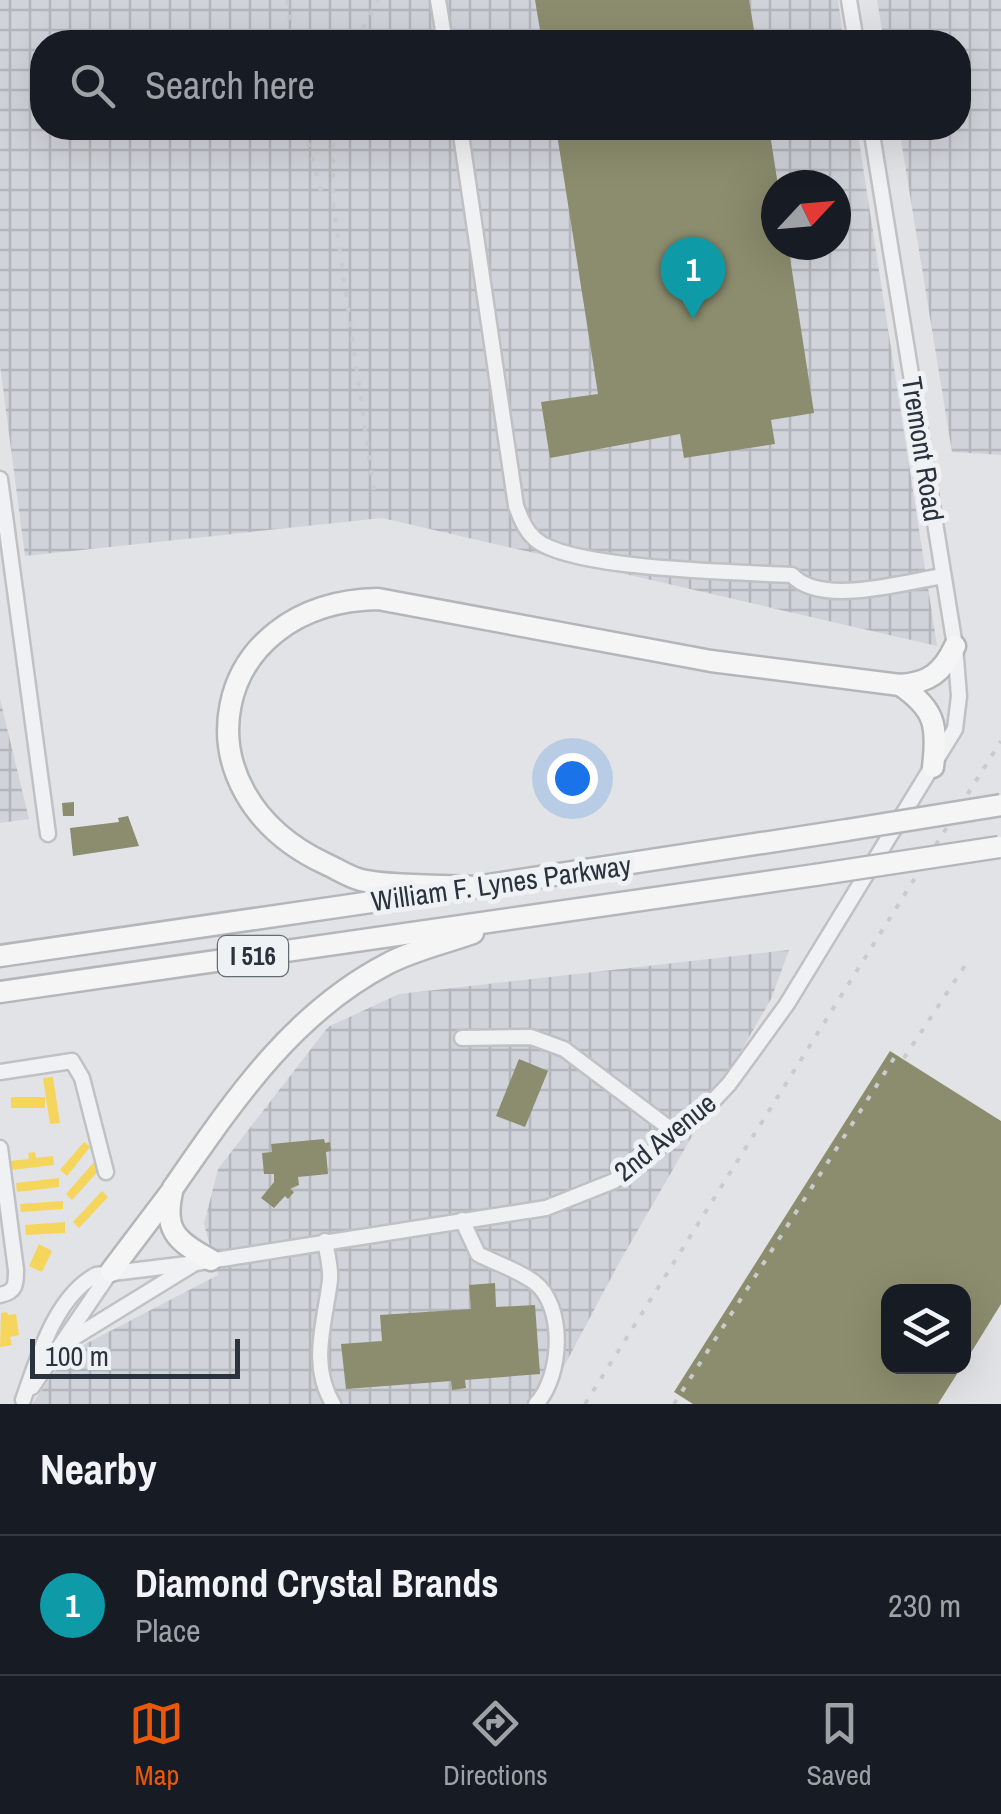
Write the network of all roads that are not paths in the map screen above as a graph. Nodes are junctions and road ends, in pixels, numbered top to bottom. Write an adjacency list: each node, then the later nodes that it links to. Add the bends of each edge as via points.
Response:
1 (438, 0): 3 (street)
2 (849, 0): 4 (street)
3 (443, 30)
4 (854, 30)
5 (462, 140): 8 (street, via 516,506 537,542 621,564 792,575 822,591)
6 (872, 140): 8 (street, Tremont Road)
7 (0, 479): 13 (street)
8 (943, 576): 9 (street, Tremont Road)
9 (955, 646): 10 (highway, via 936,674); 11 (street, Tremont Road, via 954,729)
10 (900, 685): 11 (highway, via 922,700 933,723); 15 (highway, via 710,661 378,600 323,605 276,630 239,682 229,713 228,751 252,807 306,854 360,880)
11 (933, 767): 21 (street, 2nd Avenue, via 787,1004 729,1084)
12 (1001, 805): 15 (highway, William F. Lynes Parkway / I 516, bridge)
13 (48, 834)
14 (1000, 847): 16 (highway, William F. Lynes Parkway / I 516, bridge)
15 (476, 886): 17 (highway, William F. Lynes Parkway / I 516)
16 (505, 920): 18 (highway, William F. Lynes Parkway / I 516); 24 (highway, via 389,963 327,1002 257,1072)
17 (0, 956)
18 (0, 992)
19 (462, 1038): 21 (street, via 530,1038 564,1049)
20 (0, 1072): 23 (street, via 72,1061)
21 (677, 1134): 25 (street, 2nd Avenue, via 614,1181 575,1198)
22 (0, 1148): 29 (street, via 16,1270 16,1285)
23 (106, 1172)
24 (174, 1188): 27 (highway, via 168,1209 176,1234); 28 (highway)
25 (462, 1220): 26 (street, 2nd Avenue); 33 (street, via 478,1254 546,1294 556,1353)
26 (325, 1241): 27 (street, 2nd Avenue); 32 (street, via 330,1277 320,1374)
27 (203, 1261): 28 (street, 2nd Avenue); 30 (street)
28 (111, 1271): 30 (street); 31 (street, via 81,1283 71,1295)
29 (0, 1294)
30 (65, 1343): 31 (street)
31 (22, 1402)
32 (333, 1404)
33 (536, 1404)

